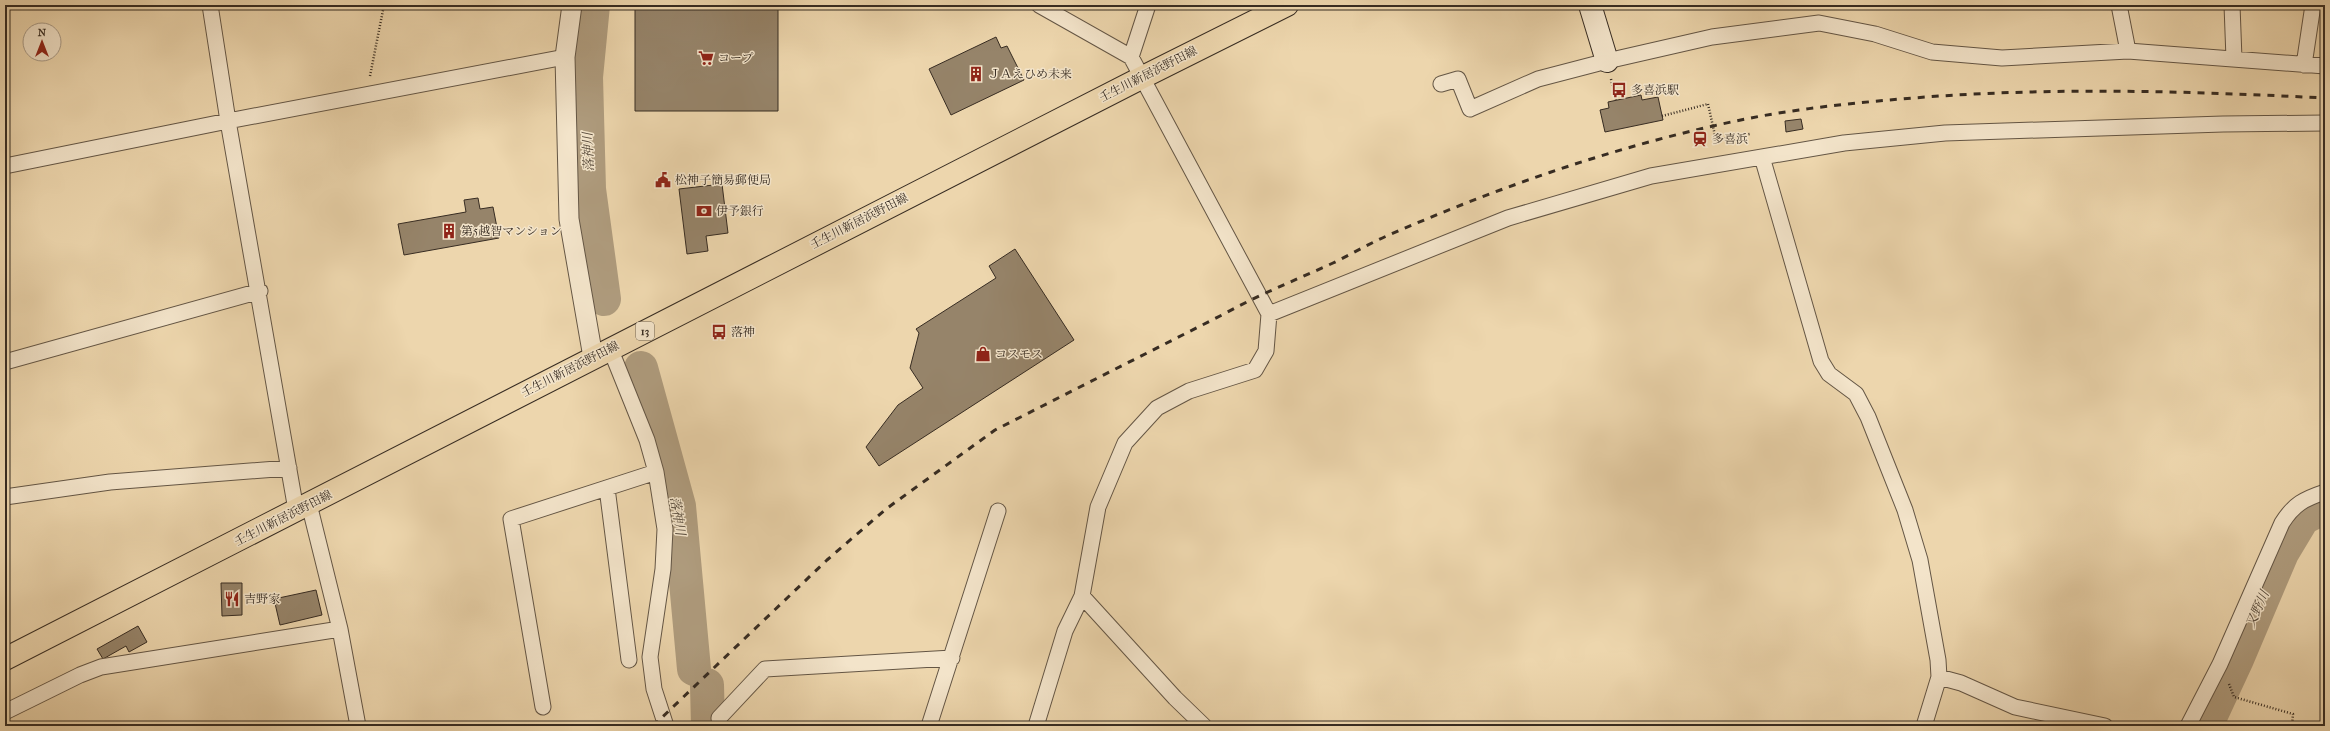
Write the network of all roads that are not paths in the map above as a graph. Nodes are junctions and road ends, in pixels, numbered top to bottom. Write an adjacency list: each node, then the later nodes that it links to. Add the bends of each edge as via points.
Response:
1 (210, 5): 19 (street)
2 (572, 5): 11 (street)
3 (1039, 5): 12 (street)
4 (1148, 5): 12 (street)
5 (1287, 5): 17 (main road, 壬生川新居浜野田線 / 13)
6 (1590, 5): 14 (main road)
7 (2119, 5): 10 (street)
8 (2232, 5): 13 (street)
9 (2313, 5): 15 (street)
10 (2128, 52): 13 (street); 14 (street, via 2002,58 1932,52 1875,34 1819,23 1712,37)
11 (565, 57): 19 (street); 25 (street, via 569,219)
12 (1131, 58): 17 (street)
13 (2234, 59): 15 (street)
14 (1607, 61): 18 (street, via 1538,79 1470,110 1458,79)
15 (2304, 65): 16 (street)
16 (2325, 66)
17 (1142, 77): 24 (street); 25 (main road, 壬生川新居浜野田線 / 13)
18 (1441, 84)
19 (228, 120): 22 (street); 23 (street)
20 (2325, 123): 21 (street, via 1945,133 1844,143)
21 (1762, 157): 24 (street, via 1652,176 1508,218); 39 (street, via 1821,361 1829,374 1856,394 1868,417 1905,510 1920,560)
22 (5, 166)
23 (260, 291): 26 (street); 27 (street)
24 (1269, 314): 34 (street, via 1266,351 1255,370 1189,391 1157,408 1125,443 1098,507)
25 (602, 353): 28 (street, via 647,440); 32 (main road, 壬生川新居浜野田線 / 13)
26 (5, 362)
27 (289, 468): 31 (street, via 110,482); 32 (street)
28 (656, 472): 29 (street); 43 (street, via 664,529 664,549 650,657 654,690)
29 (607, 488): 38 (street); 40 (street, via 511,519)
30 (2325, 492): 50 (street, via 2291,508 2282,523 2220,664)
31 (5, 497)
32 (303, 507): 35 (street); 37 (main road, 壬生川新居浜野田線 / 13)
33 (998, 511): 36 (street)
34 (1082, 596): 46 (street, via 1064,632); 47 (street)
35 (340, 629): 41 (street, via 101,667); 42 (street)
36 (952, 658): 44 (street, via 765,669 719,718); 45 (street)
37 (5, 659)
38 (628, 660)
39 (1939, 677): 48 (street); 49 (street, via 1961,683 2016,707)
40 (543, 707)
41 (5, 712)
42 (358, 726)
43 (666, 726)
44 (720, 726)
45 (929, 726)
46 (1036, 726)
47 (1204, 726)
48 (1924, 726)
49 (2105, 726)
50 (2188, 726)

